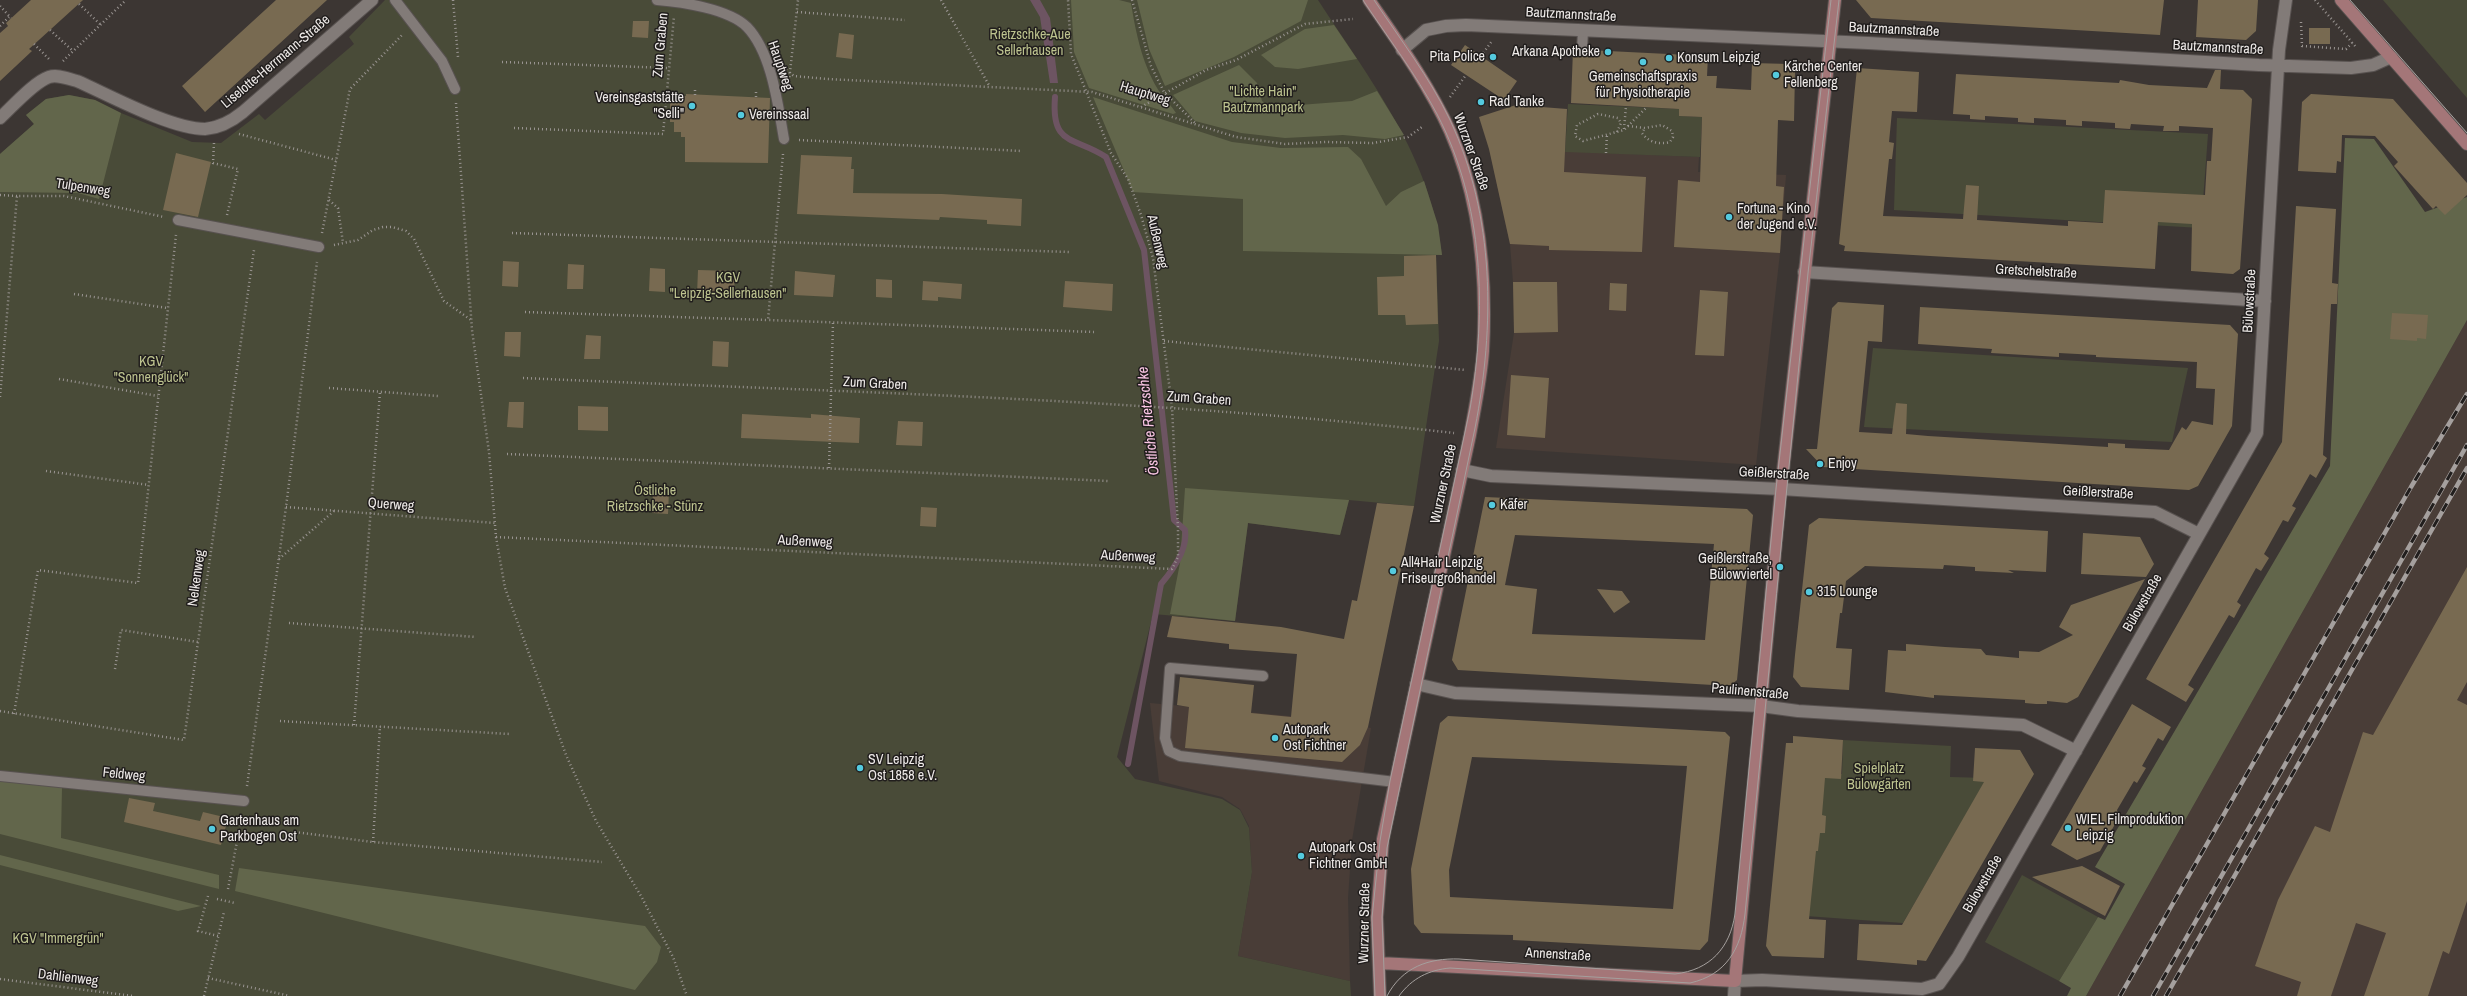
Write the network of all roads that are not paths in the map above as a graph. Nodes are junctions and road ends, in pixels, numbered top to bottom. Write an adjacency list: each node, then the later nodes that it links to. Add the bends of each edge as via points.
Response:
1 (372, 0): 15 (street, Liselotte-Herrmann-Straße, via 243,112 229,122 215,127 206,129 177,125 77,81 59,76 49,77 41,82)
2 (395, 0): 14 (lane, via 442,61)
3 (657, 0): 16 (lane, Hauptweg, via 675,1 723,14 735,18 747,27 760,45 775,91)
4 (1369, 0): 10 (main road, Wurzner Straße)
5 (1835, 0): 9 (main road)
6 (2286, 0): 13 (street, Bülowstraße)
7 (2341, 0): 12 (main road)
8 (1583, 31): 9 (street, Bautzmannstraße); 10 (street, Bautzmannstraße, via 1446,26 1420,33); 11 (lane)
9 (1829, 42): 13 (street, Bautzmannstraße); 20 (main road)
10 (1402, 50): 22 (main road, Wurzner Straße, via 1440,111 1456,146 1475,205 1481,257 1483,332 1481,372)
11 (1582, 50)
12 (2391, 57): 13 (street, Bautzmannstraße, via 2373,65 2351,68); 17 (main road)
13 (2279, 65): 21 (street, Bülowstraße)
14 (455, 89)
15 (0, 118)
16 (784, 139)
17 (2467, 144)
18 (178, 220): 19 (lane)
19 (319, 247)
20 (1804, 272): 21 (street, Gretschelstraße); 23 (main road)
21 (2265, 301): 24 (street, Bülowstraße, via 2257,433)
22 (1462, 470): 23 (street, Geißlerstraße, via 1491,476); 26 (main road, Wurzner Straße)
23 (1781, 489): 24 (street, Geißlerstraße, via 2155,512); 27 (main road)
24 (2200, 534): 28 (street, Bülowstraße)
25 (1263, 676): 30 (lane, via 1170,668 1165,738 1169,750 1180,756)
26 (1416, 684): 27 (street, Paulinenstraße, via 1455,693); 30 (main road, Wurzner Straße)
27 (1761, 706): 28 (street, Paulinenstraße, via 1798,711 2024,725); 33 (main road)
28 (2076, 751): 33 (street, Bülowstraße, via 1958,958 1939,984 1922,989 1762,980)
29 (0, 776): 31 (lane, Feldweg)
30 (1395, 782): 32 (main road, Wurzner Straße, via 1383,839 1377,917)
31 (244, 801)
32 (1379, 963): 33 (main road, Annenstraße); 34 (main road, Wurzner Straße)
33 (1735, 981): 35 (street)
34 (1380, 996)
35 (1734, 996)

